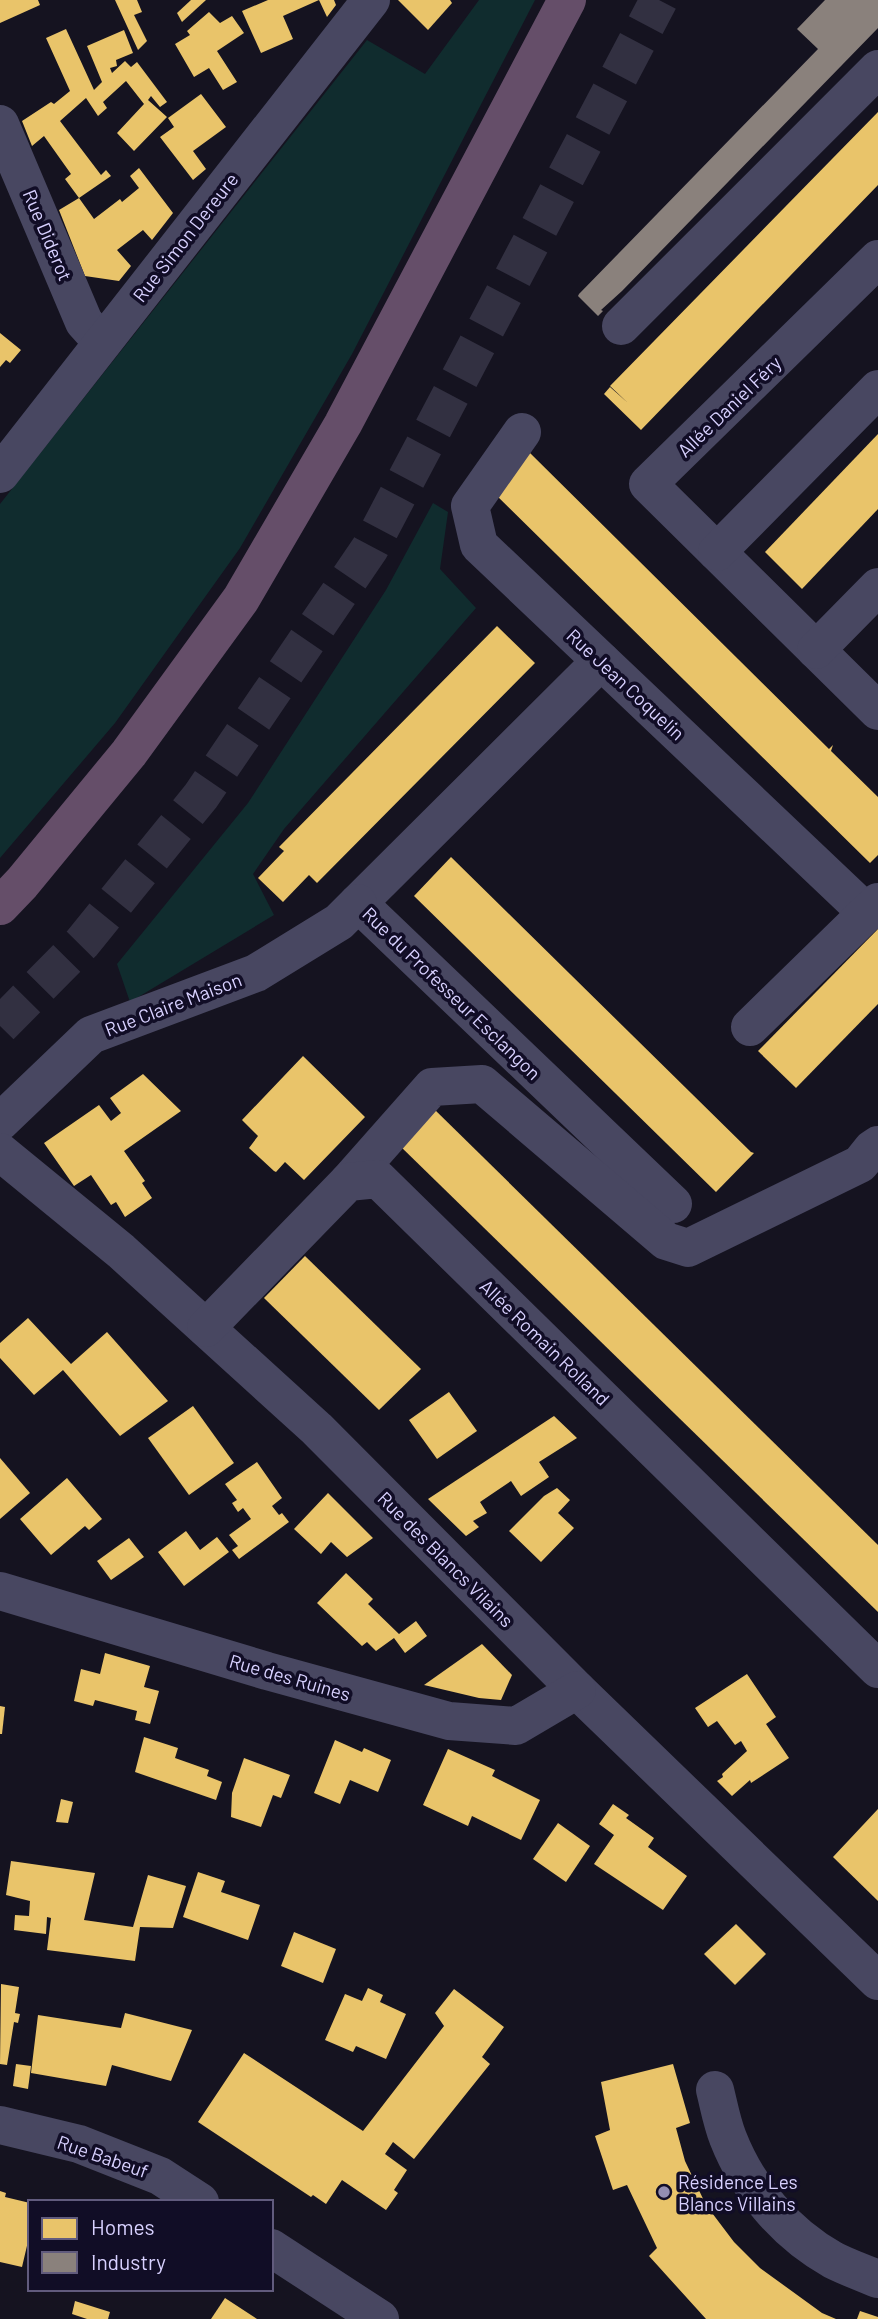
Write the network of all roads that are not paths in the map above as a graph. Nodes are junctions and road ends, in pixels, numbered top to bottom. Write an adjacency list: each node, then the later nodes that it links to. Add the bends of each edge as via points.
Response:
1 (371, 0): 7 (street, Rue Simon Dereure)
2 (567, 0): 17 (highway, via 343,424 242,599 129,753)
3 (878, 69): 6 (street)
4 (0, 124): 7 (street, Rue Diderot, via 85,322)
5 (878, 259): 11 (street, Allée Daniel Féry, via 648,484)
6 (621, 326)
7 (102, 342): 10 (street, Rue Simon Dereure)
8 (878, 388): 11 (street)
9 (522, 432): 14 (street, Rue Jean Coquelin, via 470,506 479,545)
10 (0, 474)
11 (717, 552): 13 (street, Allée Daniel Féry)
12 (878, 587): 13 (street)
13 (816, 650): 15 (street, Allée Daniel Féry)
14 (601, 661): 16 (street, Rue du Professeur Esclangon); 18 (street, Rue Jean Coquelin)
15 (878, 711)
16 (358, 903): 20 (street, Rue Claire Maison, via 339,922 256,973 91,1035); 24 (street, Rue du Professeur Esclangon)
17 (0, 906)
18 (872, 907): 19 (street, Rue Jean Coquelin)
19 (750, 1027)
20 (0, 1122)
21 (0, 1152): 25 (street, Rue des Blancs Vilains)
22 (872, 1164): 23 (street, via 688,1248 666,1241 482,1084 432,1087)
23 (348, 1182): 25 (street); 27 (street, Allée Romain Rolland, via 378,1179)
24 (673, 1204)
25 (206, 1328): 28 (street, Rue des Blancs Vilains, via 317,1429)
26 (0, 1591): 28 (street, Rue des Ruines, via 449,1721 516,1726)
27 (878, 1669)
28 (577, 1689): 29 (street, Rue des Blancs Vilains)
29 (878, 1981)
30 (715, 2090): 34 (street, via 728,2137 747,2177 773,2213 834,2260)
31 (0, 2124): 32 (street, Rue Babeuf, via 91,2149 160,2176)
32 (197, 2200)
33 (273, 2249): 35 (street)
34 (878, 2279)
35 (380, 2319)

